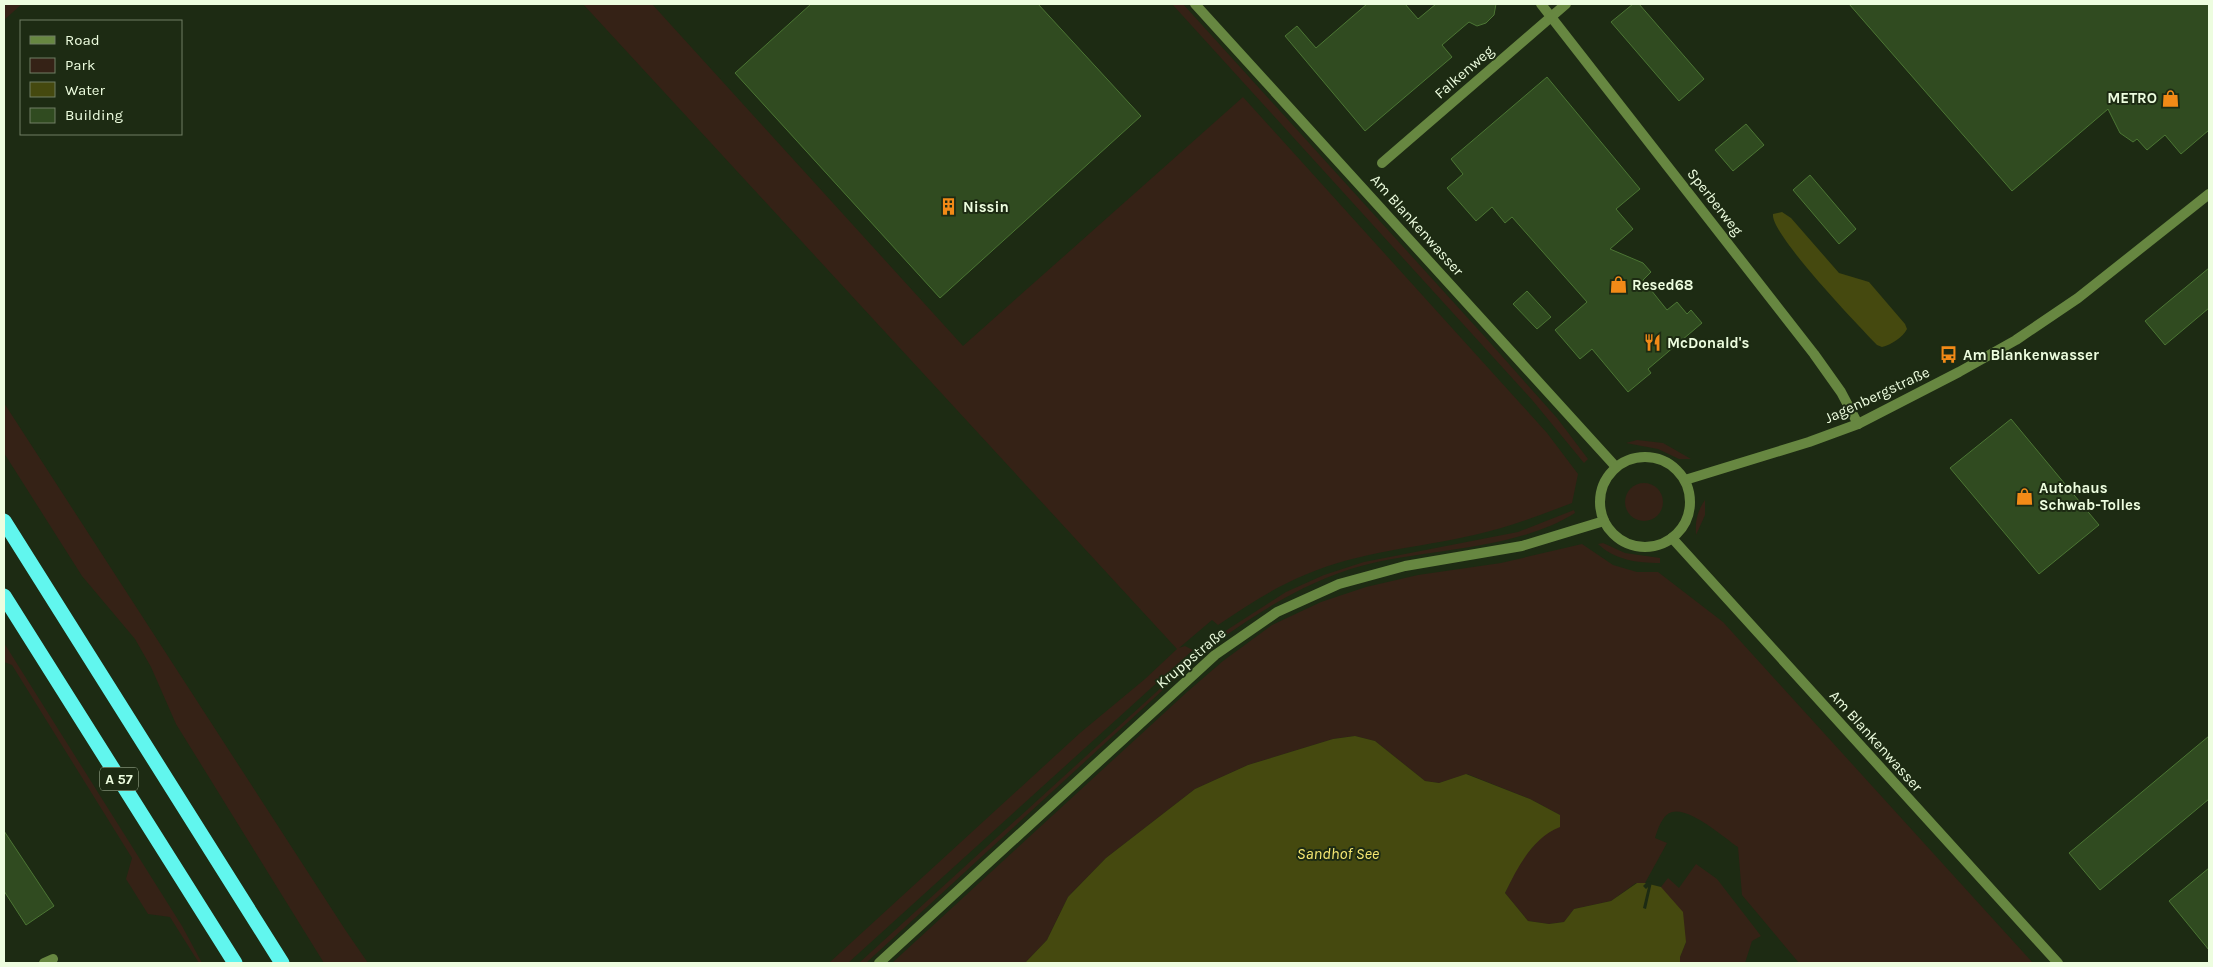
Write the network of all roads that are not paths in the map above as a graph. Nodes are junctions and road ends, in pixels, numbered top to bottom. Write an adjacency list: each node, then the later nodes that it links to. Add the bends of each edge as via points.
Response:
1 (1195, 4): 8 (street, Am Blankenwasser)
2 (1541, 4): 4 (street, Sperberweg)
3 (1566, 4): 4 (street, Falkenweg)
4 (1551, 16): 5 (street, Falkenweg); 7 (street, Sperberweg, via 1823,366)
5 (1382, 163)
6 (2209, 194): 7 (street, Jagenbergstraße, via 2129,260 2016,340)
7 (1858, 424): 9 (street, Jagenbergstraße)
8 (1616, 467): 9 (street, via 1641,456 1654,457 1672,466); 11 (street, via 1600,492)
9 (1685, 480): 12 (street, via 1690,496 1689,510 1684,524)
10 (4, 521): 15 (highway, A 57)
11 (1604, 521): 12 (street, via 1617,537 1636,546 1650,546); 16 (street, Kruppstraße, via 1522,546 1370,574 1308,596 1277,612 1215,655)
12 (1672, 538): 17 (street, Am Blankenwasser)
13 (4, 596): 14 (highway, A 57)
14 (235, 963)
15 (282, 963)
16 (879, 963)
17 (2058, 963)

